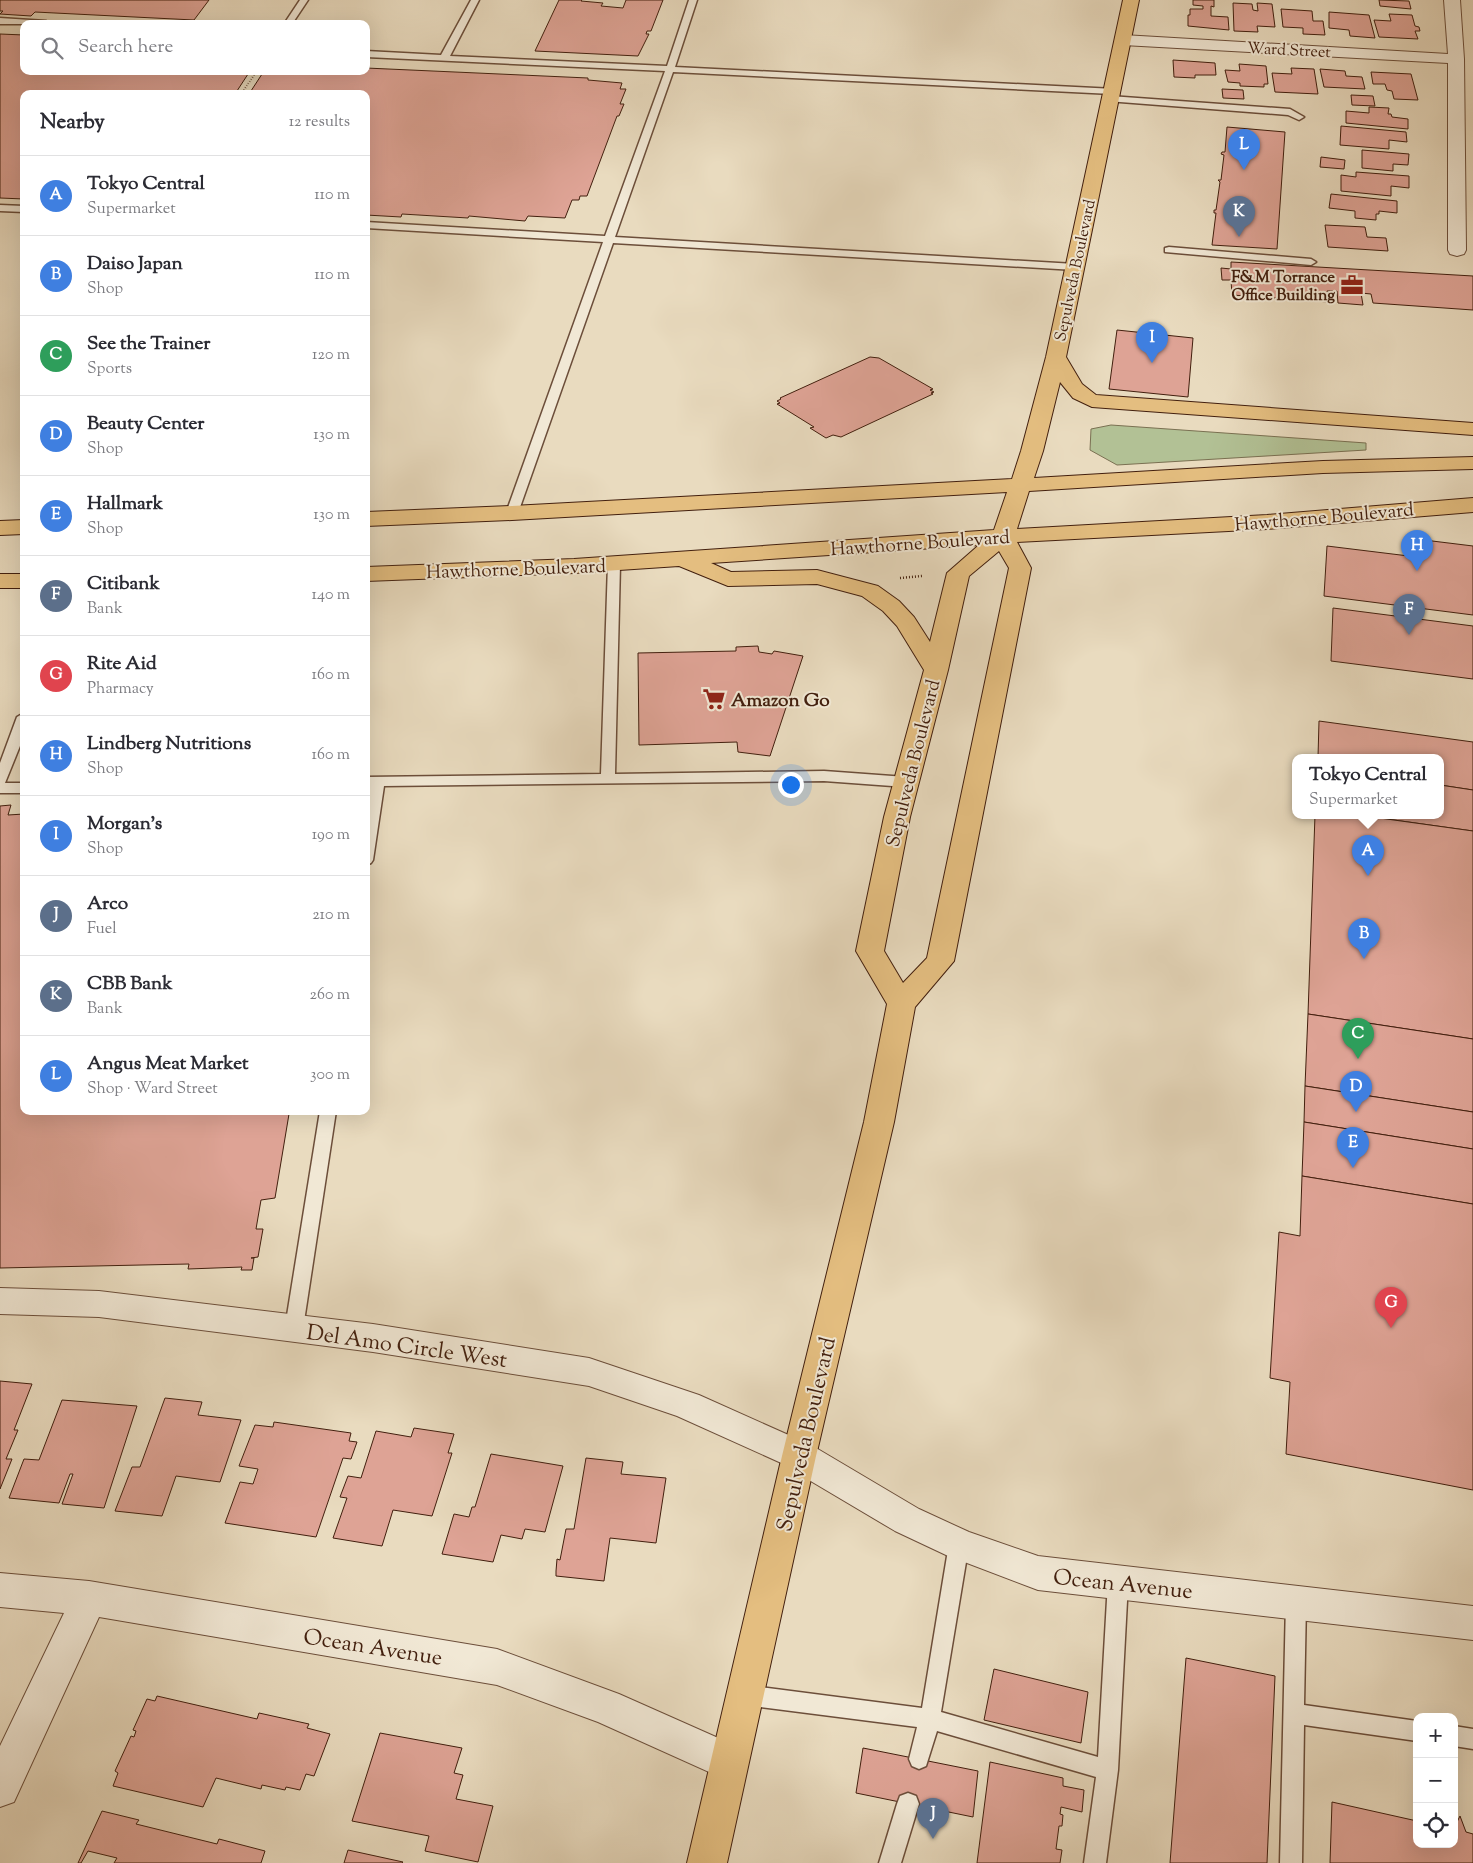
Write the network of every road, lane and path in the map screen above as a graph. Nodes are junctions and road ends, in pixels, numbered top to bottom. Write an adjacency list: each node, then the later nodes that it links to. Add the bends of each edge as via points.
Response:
1 (304, 0): 6 (lane)
2 (475, 0): 11 (lane)
3 (693, 0): 13 (lane)
4 (1131, 0): 9 (main road, Sepulveda Boulevard)
5 (1452, 0): 12 (street)
6 (291, 20)
7 (0, 21): 8 (lane)
8 (20, 22)
9 (1122, 40): 12 (street, Ward Street); 16 (main road, Sepulveda Boulevard)
10 (370, 54): 11 (lane)
11 (444, 58): 13 (lane)
12 (1456, 59): 23 (street)
13 (670, 69): 16 (lane); 21 (lane)
14 (253, 75): 15 (path)
15 (244, 90)
16 (1111, 95): 17 (lane, via 1290,112); 25 (main road, Sepulveda Boulevard)
17 (1299, 117)
18 (0, 208): 19 (lane)
19 (20, 209)
20 (370, 225): 21 (lane)
21 (609, 239): 25 (lane); 31 (lane)
22 (1169, 250): 24 (lane)
23 (1457, 250)
24 (1312, 262)
25 (1074, 267): 26 (main road, Sepulveda Boulevard)
26 (1056, 357): 27 (main road, via 1075,390 1092,401); 29 (main road, Sepulveda Boulevard, via 1032,451)
27 (1473, 429)
28 (1473, 463): 29 (main road, via 1323,467)
29 (1020, 484): 31 (main road); 35 (main road, Sepulveda Boulevard)
30 (1473, 505): 35 (main road, Hawthorne Boulevard, via 1266,522)
31 (512, 513): 32 (main road)
32 (370, 519)
33 (20, 527): 34 (main road)
34 (0, 528)
35 (1003, 537): 36 (main road, Hawthorne Boulevard); 43 (main road, Sepulveda Boulevard, via 958,573); 52 (main road, via 1020,568 940,961)
36 (684, 559): 37 (main road, Hawthorne Boulevard); 43 (main road, via 728,579 817,577 870,591 906,622)
37 (614, 564): 39 (main road, Hawthorne Boulevard); 45 (lane)
38 (914, 568): 40 (path)
39 (370, 574)
40 (912, 576)
41 (20, 580): 42 (main road)
42 (0, 581)
43 (936, 670): 48 (main road, Sepulveda Boulevard)
44 (20, 728): 46 (lane)
45 (608, 778): 47 (lane); 48 (lane, via 824,776)
46 (0, 781)
47 (372, 782): 51 (lane)
48 (906, 782): 52 (main road, Sepulveda Boulevard, via 870,951)
49 (0, 788): 50 (lane)
50 (20, 788)
51 (370, 808)
52 (901, 1004): 56 (main road, Sepulveda Boulevard, via 878,1122)
53 (327, 1115): 55 (lane)
54 (0, 1301): 55 (street, Del Amo Circle West, via 99,1304)
55 (294, 1328): 56 (street, Del Amo Circle West, via 589,1372 686,1405)
56 (799, 1456): 57 (street, Ocean Avenue, via 907,1520); 63 (main road, Sepulveda Boulevard)
57 (959, 1544): 58 (street, Ocean Avenue, via 1038,1573); 65 (lane)
58 (1118, 1582): 61 (street, Ocean Avenue); 71 (lane)
59 (0, 1590): 60 (street, Ocean Avenue)
60 (89, 1598): 70 (street, Ocean Avenue, via 497,1667 606,1707); 72 (street)
61 (1296, 1602): 62 (street, Ocean Avenue); 64 (lane)
62 (1473, 1623)
63 (744, 1695): 65 (lane); 70 (main road, Sepulveda Boulevard)
64 (1294, 1714): 66 (lane); 77 (lane)
65 (930, 1719): 69 (lane); 71 (lane)
66 (1413, 1730)
67 (1458, 1737): 68 (lane)
68 (1473, 1739)
69 (919, 1759)
70 (729, 1762): 74 (main road, Sepulveda Boulevard)
71 (1108, 1770): 76 (lane)
72 (0, 1788)
73 (908, 1804): 75 (lane)
74 (707, 1863)
75 (890, 1863)
76 (1095, 1863)
77 (1291, 1863)

